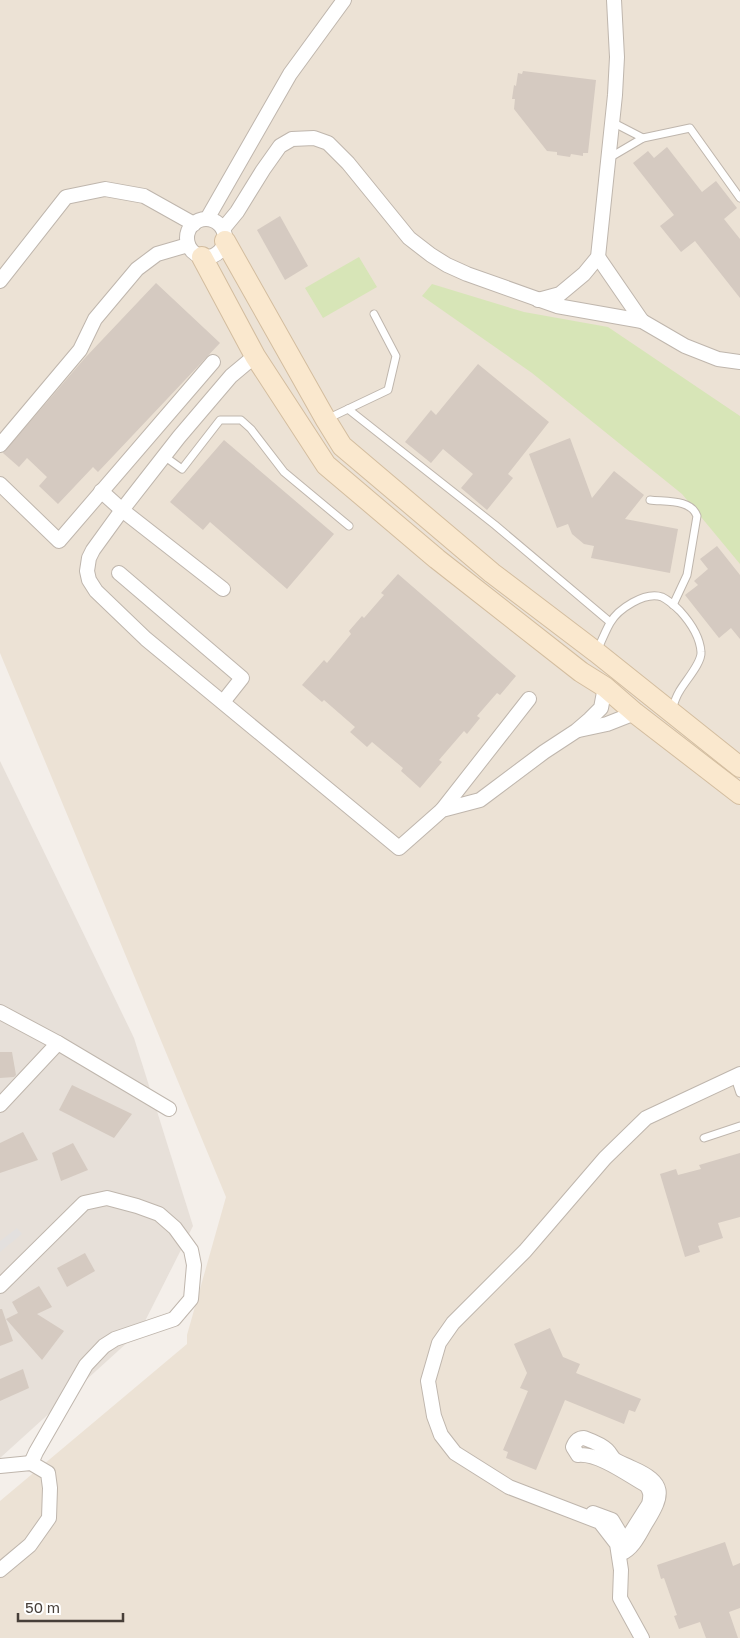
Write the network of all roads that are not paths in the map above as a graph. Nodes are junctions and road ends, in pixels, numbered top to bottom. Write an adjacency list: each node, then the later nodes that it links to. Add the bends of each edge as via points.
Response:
1 (344, 0): 7 (street, via 290,74)
2 (614, 0): 3 (street, via 617,57)
3 (612, 122): 4 (lane); 5 (street)
4 (643, 138): 5 (lane); 6 (lane, via 690,128)
5 (608, 158): 10 (street)
6 (740, 198)
7 (200, 222): 8 (street, via 213,220); 9 (street, via 188,233); 11 (street, via 144,196 105,189 66,197)
8 (224, 235): 9 (street, via 220,252 208,258); 12 (street, via 280,146 292,139 314,138 328,142 409,238 431,255 467,274); 19 (street)
9 (195, 251): 15 (street); 20 (street, via 157,254 138,269 95,319 80,350)
10 (598, 257): 12 (street, via 560,294); 14 (street)
11 (0, 281)
12 (537, 300): 14 (street)
13 (374, 314): 18 (lane, via 396,356 388,390)
14 (642, 321): 17 (street, via 685,346 718,359)
15 (254, 356): 21 (street, via 231,376); 33 (street, via 326,465 438,559)
16 (213, 362): 23 (street)
17 (740, 362)
18 (348, 409): 19 (lane); 30 (lane, via 495,525)
19 (326, 420): 31 (street, via 342,446 492,573)
20 (0, 445)
21 (164, 456): 25 (street); 26 (lane, via 182,469 220,420 241,420 284,472)
22 (0, 484): 23 (street, via 59,541)
23 (101, 491): 25 (street)
24 (650, 500): 29 (lane, via 688,505 697,516 687,575)
25 (122, 510): 28 (street); 36 (street, via 89,558 89,580 96,591 146,639)
26 (349, 526)
27 (119, 573): 36 (street, via 242,678)
28 (223, 589)
29 (673, 605): 30 (lane, via 661,596 647,597 618,612); 37 (lane, via 696,635 701,653)
30 (610, 622): 31 (lane)
31 (596, 652): 32 (street)
32 (614, 667): 33 (street); 34 (street)
33 (605, 687): 38 (street); 39 (street, via 601,708)
34 (651, 697): 37 (street); 38 (street)
35 (529, 699): 42 (street)
36 (223, 702): 42 (street, via 399,848)
37 (671, 712): 40 (street)
38 (635, 713): 39 (street); 41 (street)
39 (576, 731): 42 (street, via 480,800)
40 (740, 767)
41 (740, 794)
42 (442, 810)
43 (0, 1012): 44 (street)
44 (58, 1043): 46 (street); 47 (street)
45 (739, 1082): 53 (street, via 648,1124 608,1161 528,1252 456,1326 443,1345 433,1382 438,1415 458,1450 514,1482 612,1520)
46 (0, 1105)
47 (169, 1109)
48 (740, 1126): 49 (lane)
49 (704, 1138)
50 (0, 1286): 51 (street, via 84,1204 107,1198 159,1214 175,1228 191,1250 194,1265 191,1299 174,1319 115,1339 86,1365)
51 (31, 1463): 52 (street); 54 (street, via 48,1473 49,1518 30,1545)
52 (0, 1466)
53 (622, 1548): 53 (street, via 634,1542 658,1501 659,1491 647,1475 614,1460 602,1445 581,1438 573,1447 578,1455 610,1464 649,1488 649,1504); 55 (street, via 620,1598); 56 (street, via 630,1599)
54 (0, 1570)
55 (642, 1638)
56 (650, 1638)

